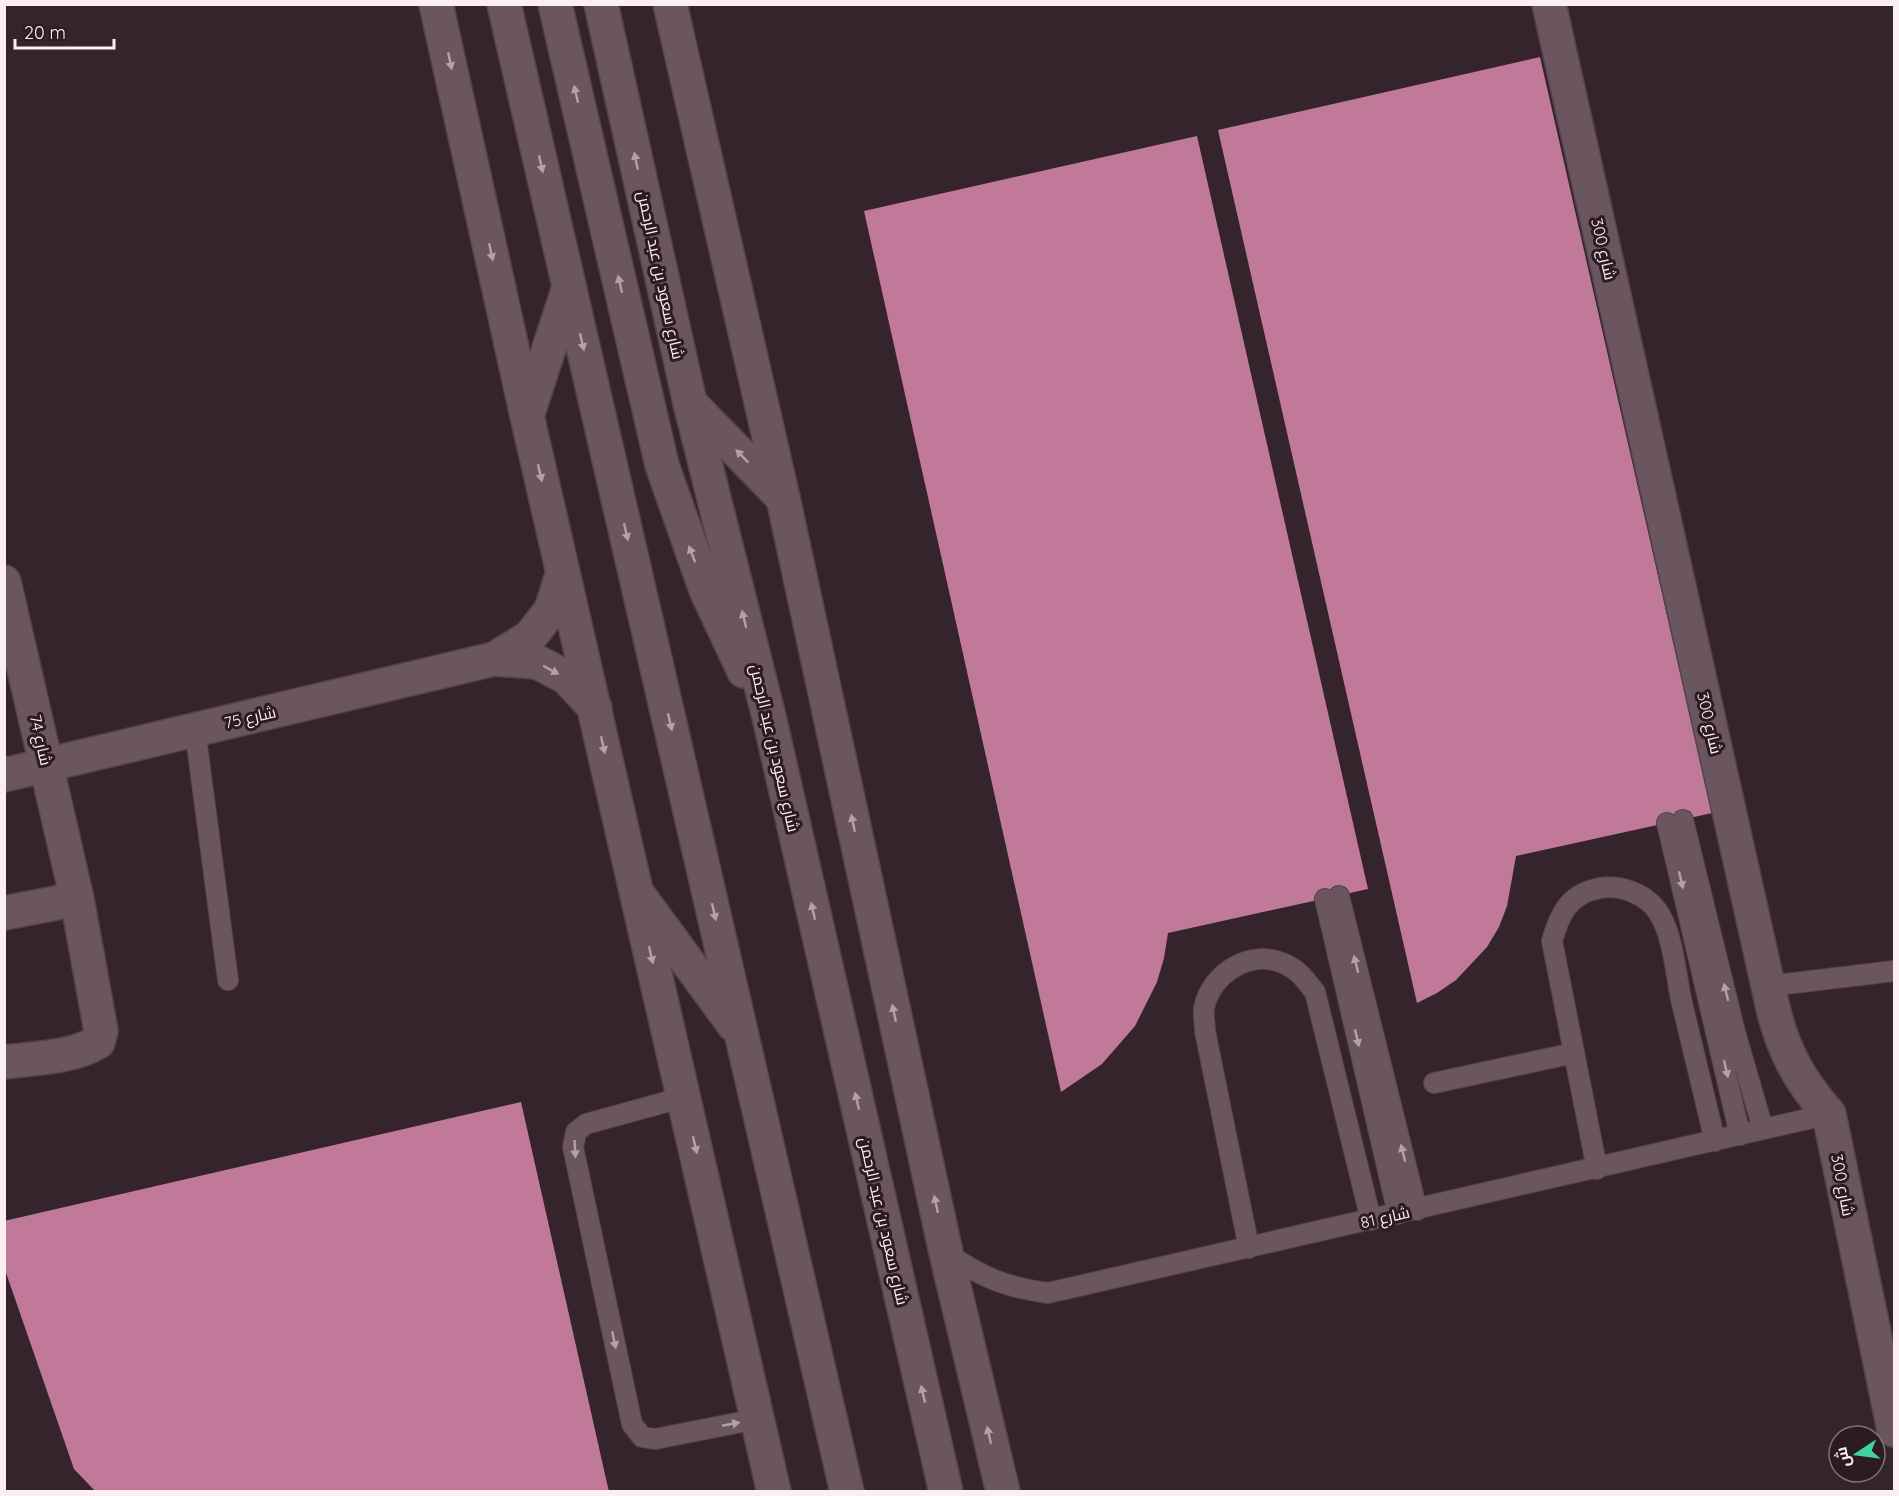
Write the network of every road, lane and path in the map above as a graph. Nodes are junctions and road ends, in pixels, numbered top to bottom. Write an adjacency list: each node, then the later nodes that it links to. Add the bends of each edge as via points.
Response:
1 (436, 4): 9 (street, one-way to 9)
2 (504, 4): 7 (street, one-way to 7)
3 (555, 4): 15 (street, one-way to 3, via 706,590 662,465)
4 (601, 4): 8 (street, شارع سعود بن عبد الرحمن, one-way to 4)
5 (670, 4): 10 (street)
6 (1549, 4): 25 (street, شارع 300)
7 (569, 285): 9 (street); 26 (street, one-way to 26)
8 (690, 403): 10 (street, one-way to 8); 15 (street, شارع سعود بن عبد الرحمن, one-way to 8)
9 (527, 416): 11 (street, one-way to 11)
10 (783, 498): 39 (street, one-way to 10)
11 (563, 571): 13 (street, شارع 75, via 551,610 530,637); 14 (street)
12 (4, 582): 17 (street, شارع 74)
13 (495, 659): 14 (street, شارع 75, one-way to 14, via 537,662 566,677); 16 (street, شارع 75)
14 (595, 708): 19 (street, one-way to 19)
15 (770, 720): 44 (street, شارع سعود بن عبد الرحمن, one-way to 15)
16 (195, 730): 17 (street, شارع 75); 24 (lane)
17 (47, 765): 18 (street, شارع 75); 21 (street, شارع 74)
18 (4, 775)
19 (637, 893): 26 (street); 30 (street, one-way to 30)
20 (1332, 897): 36 (lane)
21 (77, 899): 22 (street); 28 (street, شارع 74, via 99,1015 98,1042 55,1055)
22 (4, 913)
23 (1894, 971): 25 (lane)
24 (228, 980)
25 (1768, 986): 31 (street, شارع 300, via 1787,1055)
26 (742, 1035): 43 (street)
27 (1574, 1053): 29 (lane); 34 (lane, via 1552,941 1559,918 1574,899 1596,889 1620,888 1643,897 1660,914); 35 (lane)
28 (4, 1062)
29 (1434, 1083)
30 (684, 1097): 40 (street, one-way to 40); 40 (lane, one-way to 40, via 586,1124 576,1132 573,1147 632,1424 642,1437 655,1439)
31 (1829, 1114): 32 (lane, شارع 81); 41 (street, شارع 300)
32 (1762, 1129): 33 (lane, شارع 81); 33 (lane, one-way to 33, via 1675,821)
33 (1740, 1135): 34 (lane, شارع 81)
34 (1715, 1141): 35 (lane, شارع 81)
35 (1597, 1169): 36 (lane, شارع 81)
36 (1407, 1212): 37 (lane, شارع 81)
37 (1371, 1220): 38 (lane, شارع 81); 38 (lane, via 1315,992 1302,975 1284,963 1264,959 1242,962 1224,973 1210,989 1204,1010)
38 (1249, 1248): 39 (lane, شارع 81, via 1048,1293 994,1282)
39 (946, 1253): 45 (street, one-way to 39)
40 (758, 1419): 42 (street)
41 (1894, 1430)
42 (774, 1491)
43 (847, 1491)
44 (945, 1491)
45 (1003, 1491)

